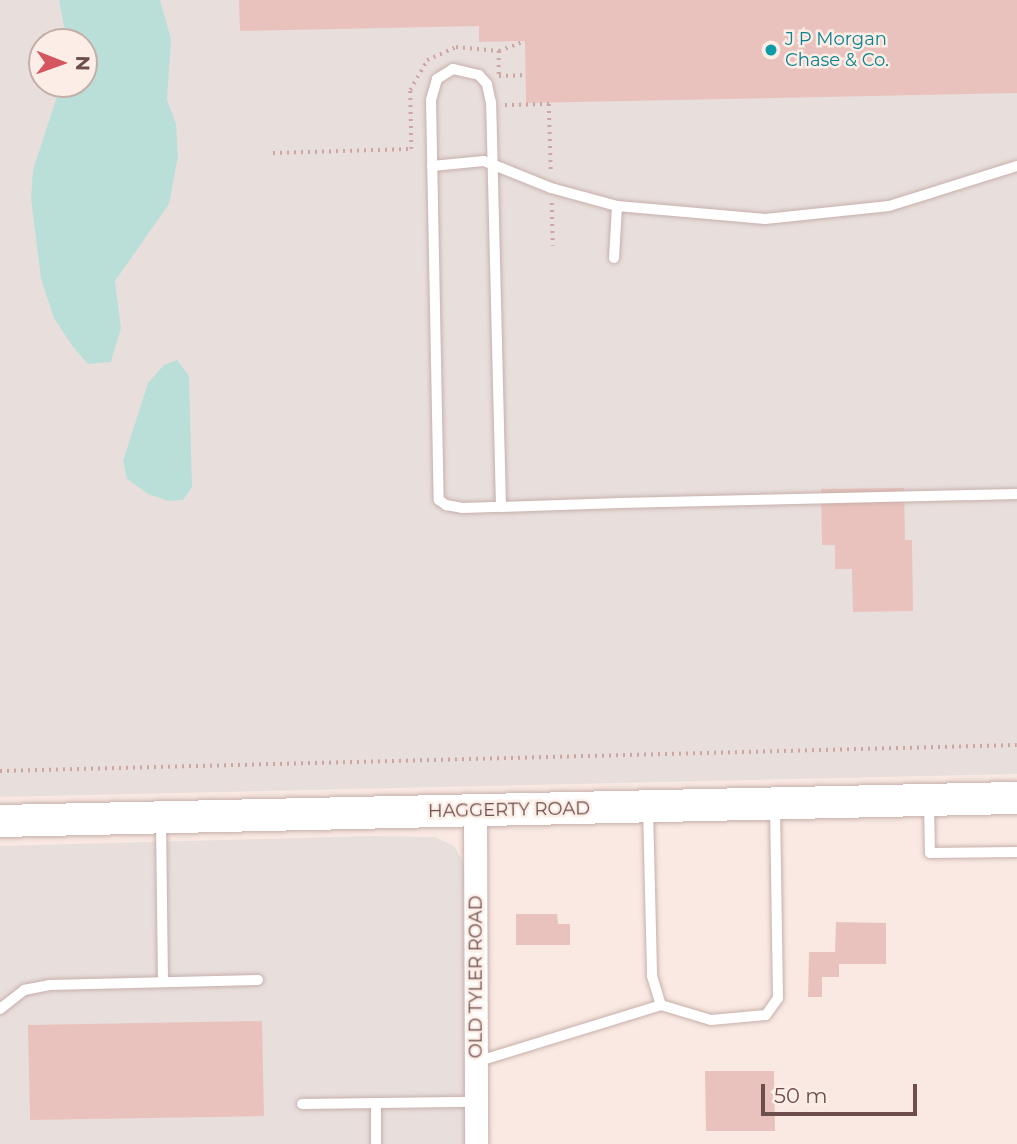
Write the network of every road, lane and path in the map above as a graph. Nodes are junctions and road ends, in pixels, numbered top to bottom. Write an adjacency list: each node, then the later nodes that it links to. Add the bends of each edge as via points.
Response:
1 (525, 41): 2 (path)
2 (499, 51): 4 (path); 7 (path, via 446,50 418,70 410,99 411,149)
3 (526, 75): 4 (path)
4 (499, 76): 5 (path)
5 (502, 88)
6 (503, 96): 11 (path, via 504,105 549,104)
7 (273, 153)
8 (493, 165): 9 (lane, via 469,160); 9 (lane, via 489,89 480,75 459,68 447,71 433,85); 13 (lane, via 551,188); 17 (lane)
9 (432, 166): 17 (lane, via 439,500 463,508)
10 (1017, 166): 13 (lane, via 917,199 832,215 733,219)
11 (551, 172)
12 (551, 202): 14 (path)
13 (617, 206): 15 (lane)
14 (553, 246)
15 (614, 258)
16 (1017, 494): 17 (lane)
17 (501, 508)
18 (1017, 745): 19 (path)
19 (0, 771)
20 (1017, 798): 21 (main road, HAGGERTY ROAD)
21 (929, 800): 22 (main road, HAGGERTY ROAD); 27 (lane, via 930,853)
22 (775, 802): 23 (main road, HAGGERTY ROAD); 30 (lane, via 778,998 766,1015 736,1019 711,1020)
23 (648, 807): 24 (main road, HAGGERTY ROAD); 30 (lane, via 649,936 652,976)
24 (475, 811): 25 (main road, HAGGERTY ROAD); 32 (street, OLD TYLER ROAD)
25 (161, 820): 26 (main road, HAGGERTY ROAD); 29 (lane)
26 (0, 821)
27 (1017, 852)
28 (258, 980): 29 (lane)
29 (163, 982): 31 (lane, via 36,987)
30 (661, 1005): 32 (lane)
31 (0, 1009)
32 (476, 1062): 33 (street, OLD TYLER ROAD)
33 (476, 1102): 34 (lane); 37 (street, OLD TYLER ROAD)
34 (376, 1103): 35 (lane); 36 (lane)
35 (302, 1104)
36 (376, 1144)
37 (476, 1144)

